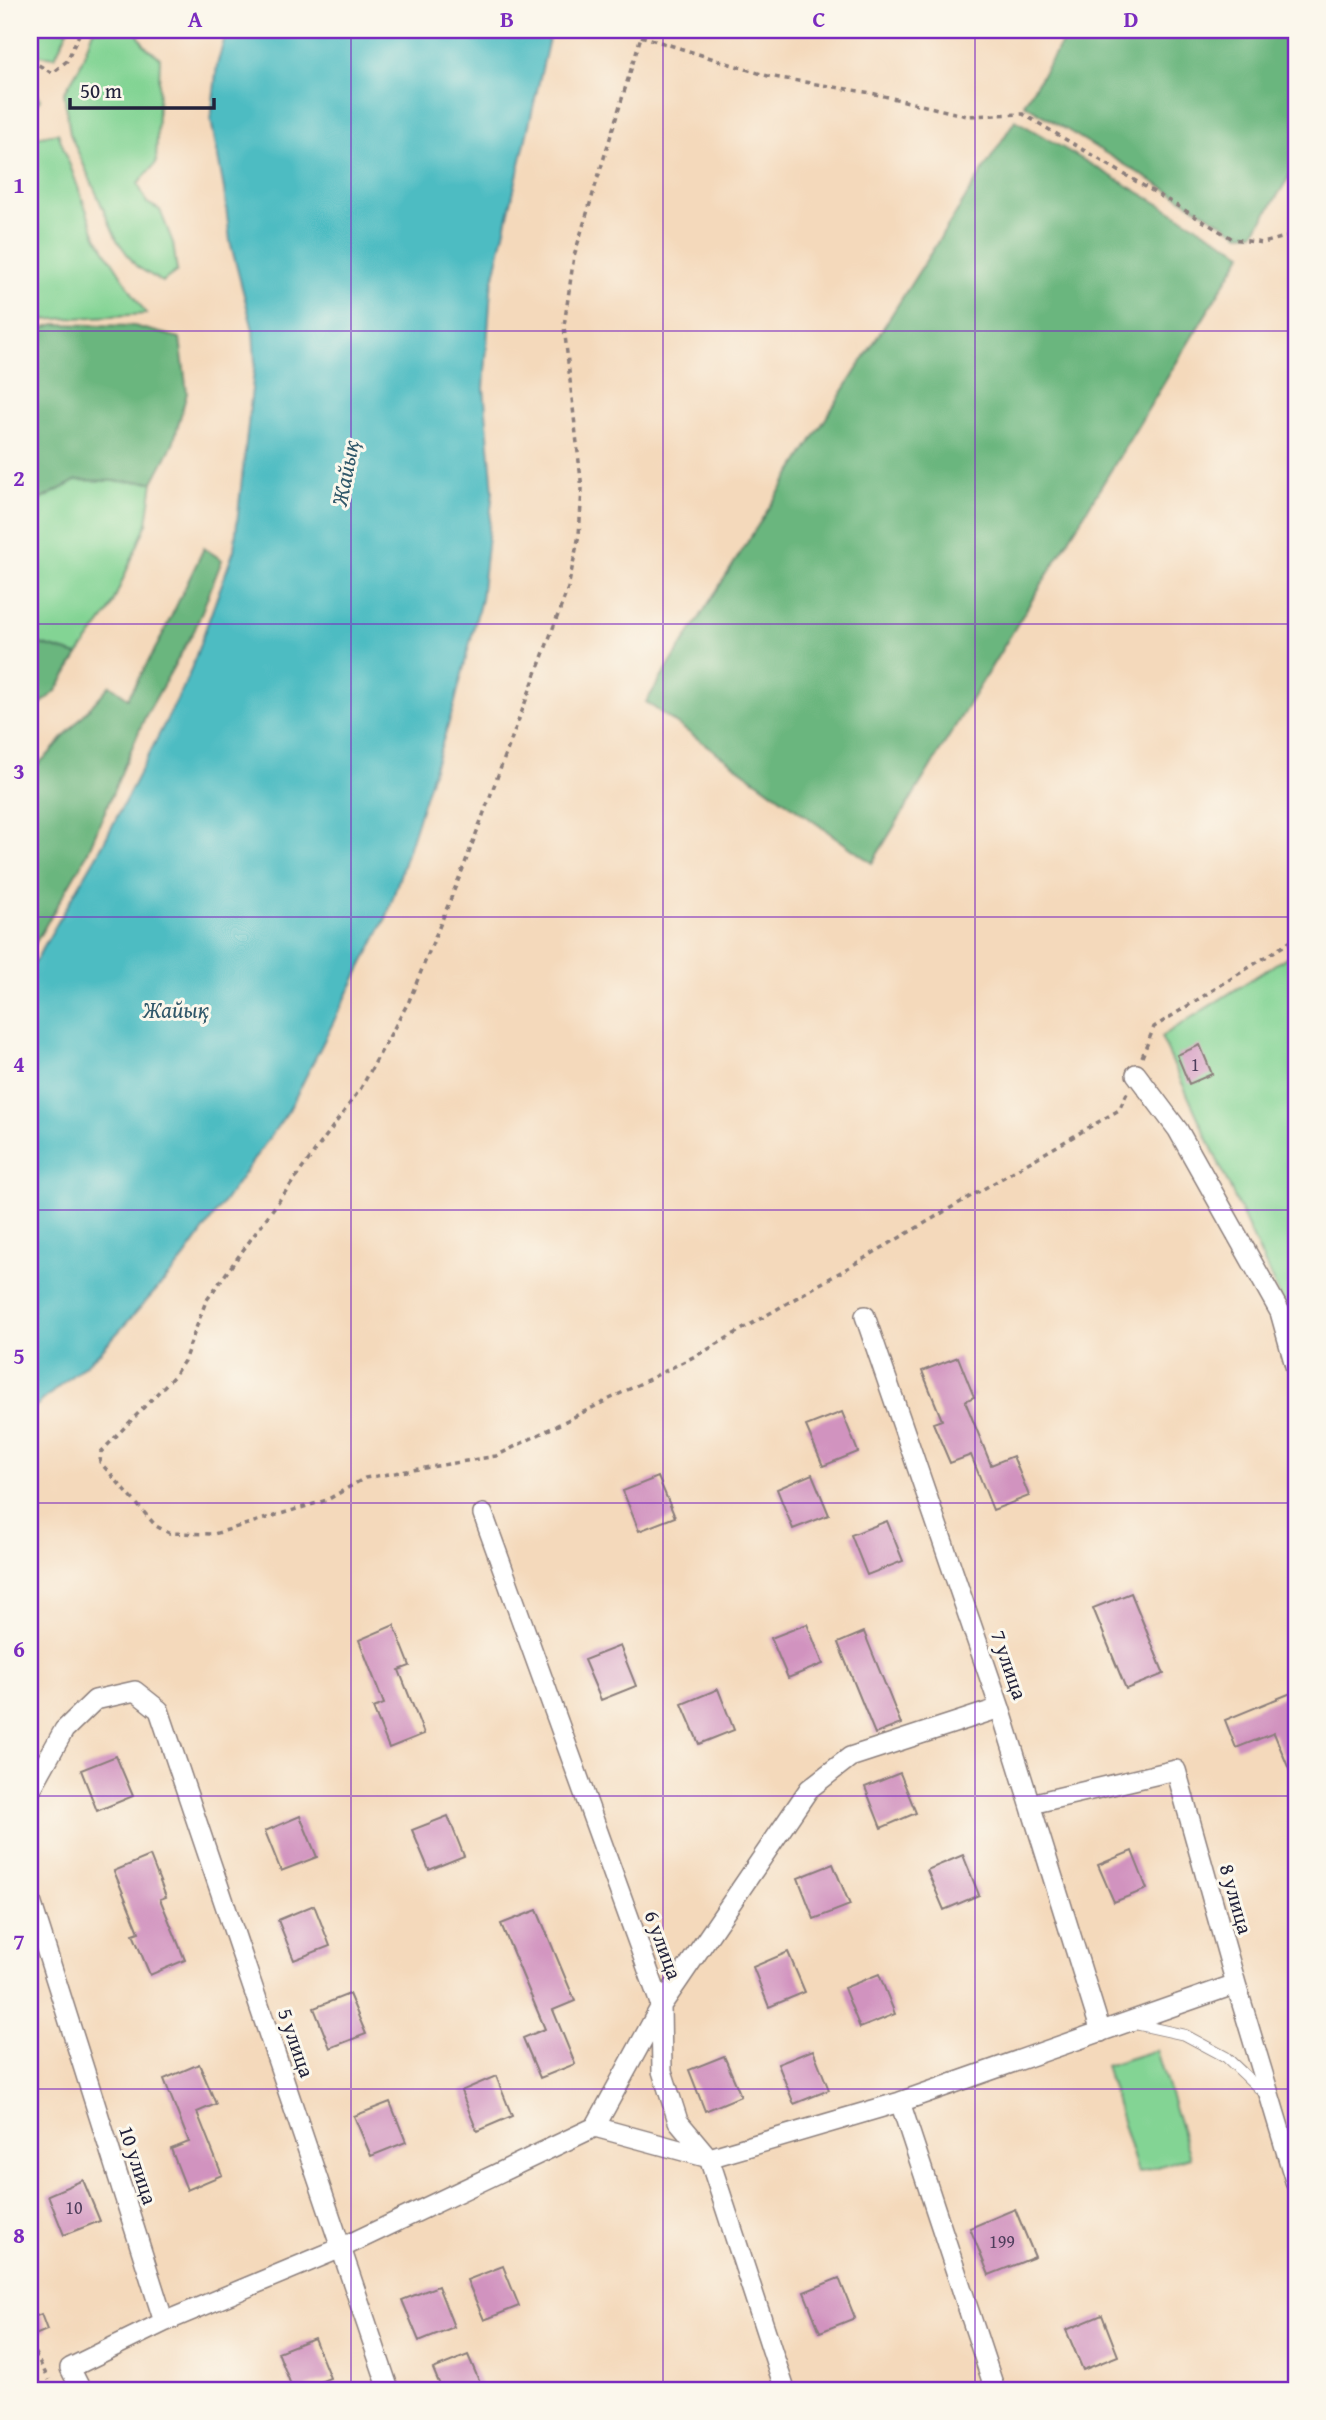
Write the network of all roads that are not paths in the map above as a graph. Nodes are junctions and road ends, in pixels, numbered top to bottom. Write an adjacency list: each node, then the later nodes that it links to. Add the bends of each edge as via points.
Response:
1 (1136, 1074): 3 (street, via 1178,1130 1280,1311)
2 (865, 1315): 5 (street, 7 улица)
3 (1296, 1369)
4 (483, 1514): 10 (street, 6 улица)
5 (1000, 1708): 7 (street, 7 улица); 10 (street, via 850,1757 809,1789)
6 (30, 1791): 18 (street, 5 улица, via 64,1730 95,1700 135,1691 159,1710)
7 (1031, 1804): 9 (street, 8 улица, via 1176,1770); 12 (street, 7 улица)
8 (30, 1898): 19 (street, 10 улица)
9 (1236, 1984): 11 (street); 13 (street, 8 улица)
10 (661, 2006): 15 (street); 16 (street, 6 улица, via 666,2084 678,2121)
11 (1128, 2022): 12 (street); 13 (lane, via 1185,2035 1226,2057)
12 (1101, 2032): 14 (street)
13 (1271, 2100): 17 (street, 8 улица)
14 (900, 2102): 16 (street); 23 (street)
15 (595, 2127): 16 (street); 18 (street)
16 (709, 2158): 22 (street, 6 улица)
17 (1296, 2184)
18 (341, 2248): 19 (street); 21 (street, 5 улица)
19 (164, 2322): 20 (street, via 70,2368)
20 (81, 2390)
21 (389, 2390)
22 (785, 2390)
23 (995, 2390)

